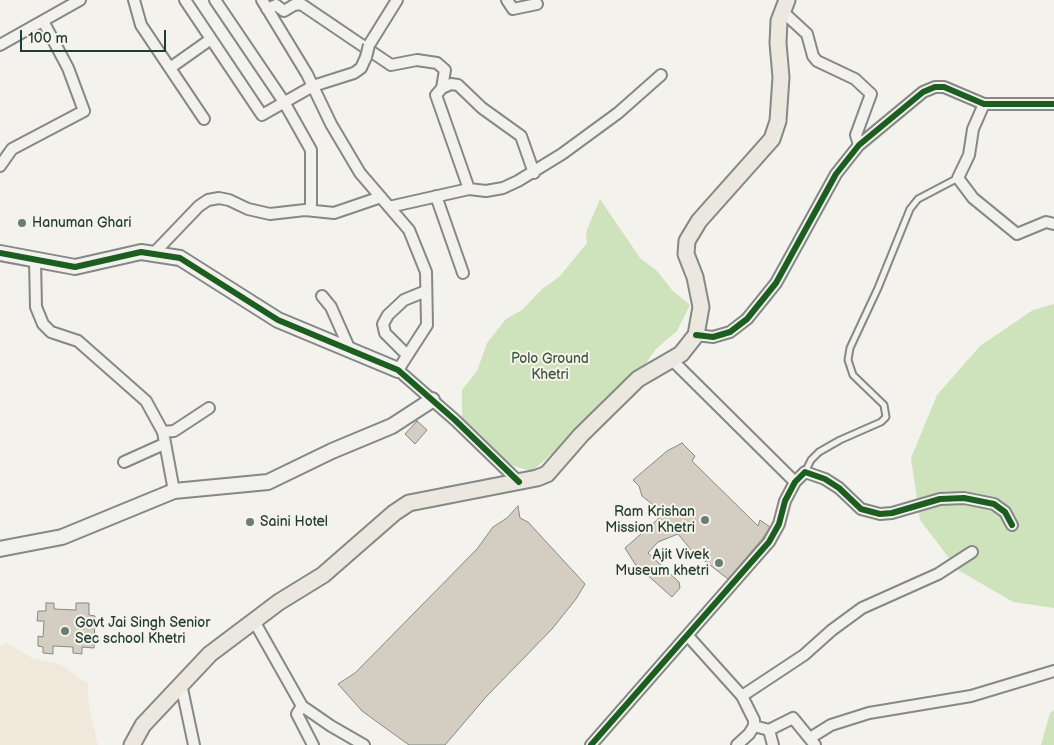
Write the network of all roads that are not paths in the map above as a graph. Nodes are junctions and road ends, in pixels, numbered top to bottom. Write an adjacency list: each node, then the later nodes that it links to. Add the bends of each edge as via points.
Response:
1 (80, 0): 10 (street)
2 (134, 0): 13 (street, via 141,25)
3 (185, 0): 11 (street)
4 (215, 0): 17 (street)
5 (397, 0): 15 (street, bridge, via 369,45 361,68)
6 (507, 0): 8 (street, via 513,9)
7 (265, 4): 15 (street); 16 (street, via 276,5 284,11 301,4 391,65 417,60 437,63 445,70)
8 (537, 4)
9 (785, 5): 21 (street, via 807,34 816,61 855,79 870,92 856,135); 37 (main road, via 778,44 781,77 778,121 772,139 699,221 688,241 686,254 701,307)
10 (43, 21): 12 (street); 22 (street, via 68,68 84,111 12,149)
11 (211, 39): 13 (street); 17 (street, via 261,114)
12 (0, 44)
13 (170, 68): 20 (street)
14 (661, 75): 23 (street, via 618,113)
15 (312, 86): 17 (street); 27 (street, via 356,165)
16 (442, 88): 23 (street, via 458,85 482,108 513,129 525,145); 25 (street, via 437,97)
17 (284, 102): 29 (street, via 312,155)
18 (984, 104): 19 (street); 21 (street, via 935,87 923,92); 24 (street, via 969,155)
19 (1054, 104)
20 (204, 119)
21 (859, 146): 37 (street, via 836,174 776,283 755,310 730,332 713,337)
22 (0, 166)
23 (534, 173): 25 (street, via 502,188 486,191)
24 (958, 178): 30 (street, via 974,198 1017,234 1046,222); 47 (lane, via 918,199 910,209 850,348 848,360 853,375 884,405 886,417 819,452)
25 (469, 189): 26 (street)
26 (436, 196): 28 (street); 34 (street)
27 (381, 198): 28 (street); 29 (street, via 334,213)
28 (389, 207): 35 (street, via 409,230 426,272)
29 (311, 210): 32 (street, via 270,214 229,200 208,200)
30 (1054, 224)
31 (0, 253): 33 (street)
32 (153, 254): 33 (street, via 141,252 75,268); 38 (street, via 180,258 278,320)
33 (35, 260): 44 (street, via 36,307 43,324 51,332 78,341 146,400)
34 (463, 273)
35 (426, 291): 39 (street, via 427,325); 39 (street, via 404,300 382,324 385,333)
36 (322, 296): 38 (street, via 331,307)
37 (696, 335): 40 (main road)
38 (350, 350): 41 (street)
39 (407, 355): 41 (street)
40 (672, 360): 48 (main road, via 638,379 547,474); 49 (street)
41 (398, 370): 42 (street)
42 (432, 400): 48 (street); 50 (street, via 392,426 268,482)
43 (209, 408): 44 (street, via 174,430)
44 (164, 432): 45 (street)
45 (164, 444): 46 (street); 50 (street)
46 (124, 462)
47 (805, 472): 49 (street); 51 (street, via 839,488 861,509 880,514 940,498 964,498 994,504 1005,512)
48 (519, 482): 54 (main road, via 409,503 394,512 323,575)
49 (795, 482): 55 (street, via 769,542)
50 (174, 491): 52 (street, via 62,537)
51 (1012, 524)
52 (0, 550)
53 (972, 552): 58 (street, via 938,574 854,613 804,655)
54 (254, 621): 57 (main road, via 210,654); 59 (street)
55 (688, 636): 58 (street); 67 (street)
56 (1054, 672): 62 (street, via 971,696 869,712 831,725)
57 (181, 684): 63 (main road, via 143,725); 64 (street)
58 (742, 696): 60 (street)
59 (302, 706): 65 (street, via 297,714); 66 (street)
60 (754, 726): 61 (street); 68 (street)
61 (769, 730): 62 (street, via 792,718); 69 (street)
62 (813, 742)
63 (132, 745)
64 (194, 745)
65 (313, 745)
66 (364, 745)
67 (591, 745)
68 (737, 745)
69 (773, 745)

